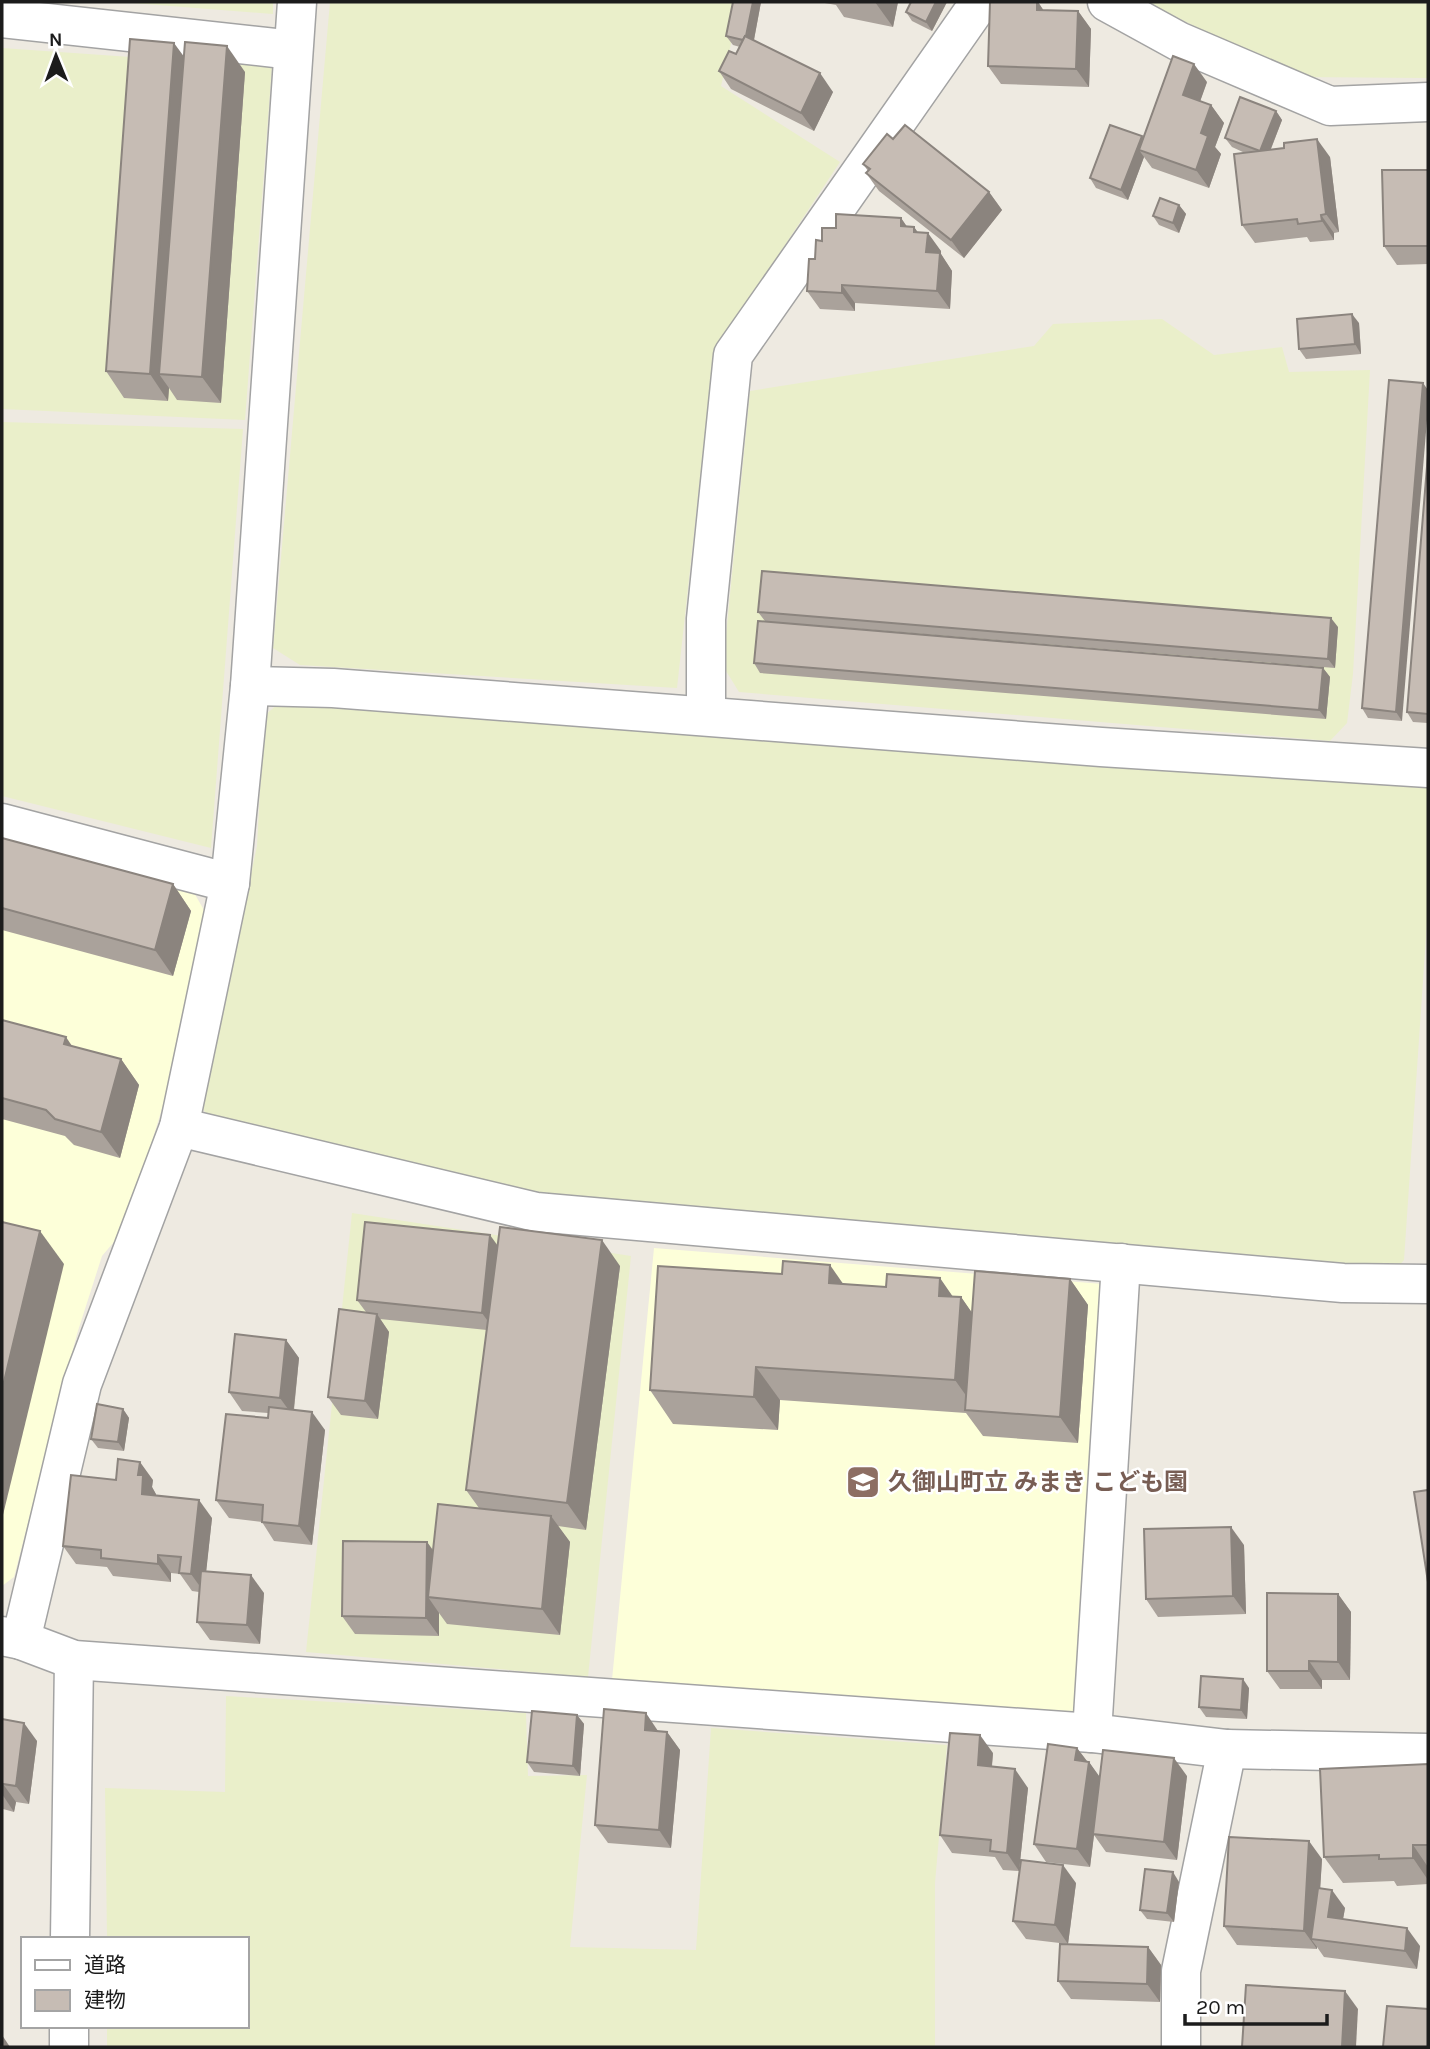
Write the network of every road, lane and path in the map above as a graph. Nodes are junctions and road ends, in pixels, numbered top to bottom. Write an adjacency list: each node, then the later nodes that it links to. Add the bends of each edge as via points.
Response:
1 (297, 2): 5 (street)
2 (980, 2): 8 (street, via 733,355 706,619)
3 (1107, 2): 6 (street, via 1178,41 1330,106)
4 (2, 18): 5 (street)
5 (293, 50): 7 (street)
6 (1428, 102)
7 (250, 687): 8 (street, via 333,688); 11 (street)
8 (706, 716): 9 (street)
9 (1428, 768)
10 (2, 823): 11 (street)
11 (230, 883): 12 (street)
12 (179, 1127): 13 (street, via 536,1212); 15 (street, via 82,1384)
13 (1121, 1263): 14 (street, via 1343,1283); 17 (street)
14 (1428, 1284)
15 (11, 1638): 16 (street)
16 (74, 1660): 17 (street); 20 (street)
17 (1093, 1733): 18 (street)
18 (1227, 1749): 19 (street); 23 (street, via 1181,1971)
19 (1428, 1753)
20 (70, 1937)
21 (69, 2028): 22 (street)
22 (69, 2047)
23 (1181, 2047)

